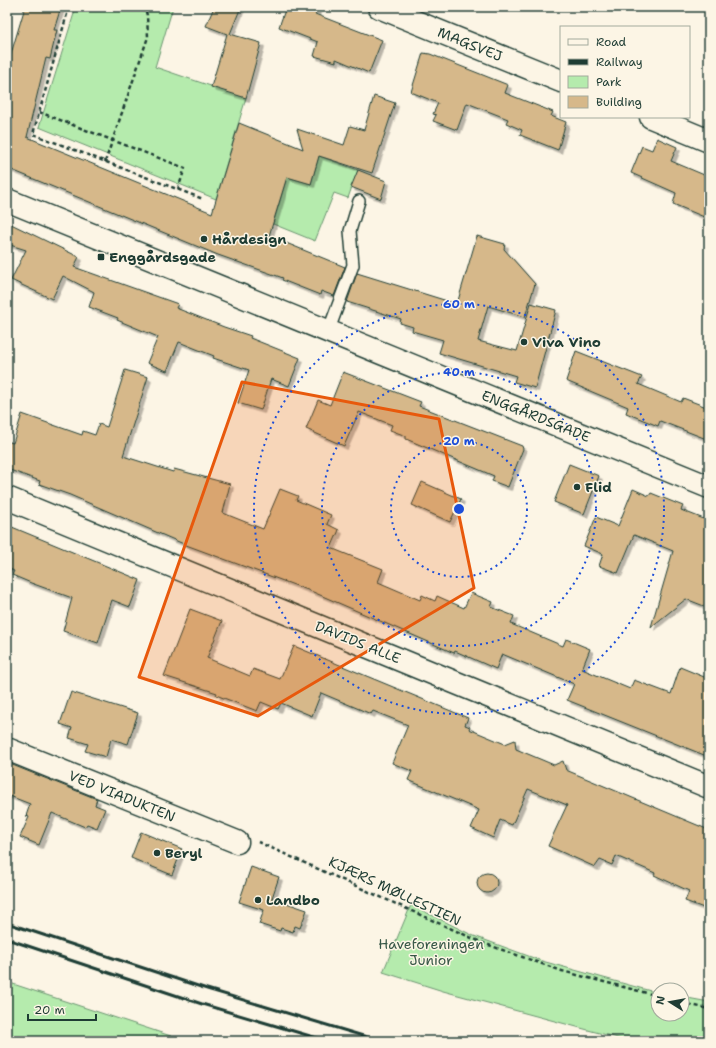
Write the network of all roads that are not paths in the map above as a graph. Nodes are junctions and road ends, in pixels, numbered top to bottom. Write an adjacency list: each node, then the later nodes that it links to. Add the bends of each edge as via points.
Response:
1 (379, 7): 2 (street, MAGSVEJ)
2 (560, 81)
3 (653, 118): 4 (street)
4 (709, 141)
5 (7, 200): 7 (street, ENGGÅRDSGADE)
6 (359, 201): 7 (lane, via 350,230 353,265)
7 (328, 332): 8 (street, ENGGÅRDSGADE)
8 (709, 487)
9 (7, 498): 11 (street, DAVIDS ALLE)
10 (7, 749): 12 (street, VED VIADUKTEN)
11 (709, 787)
12 (245, 841)

